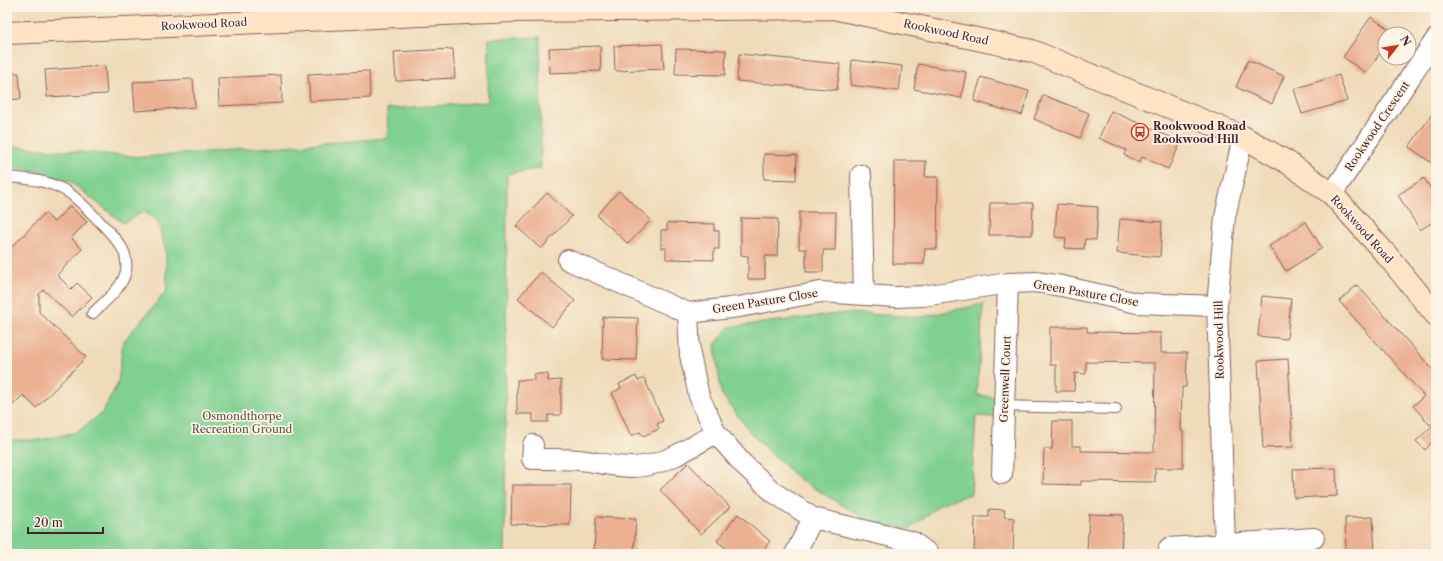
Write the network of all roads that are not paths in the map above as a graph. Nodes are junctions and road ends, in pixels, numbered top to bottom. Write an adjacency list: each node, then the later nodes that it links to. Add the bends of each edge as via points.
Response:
1 (833, 8): 2 (street, Rookwood Road, via 506,11); 4 (street, Rookwood Road, via 1032,51)
2 (7, 33)
3 (1436, 39): 7 (street, Rookwood Crescent)
4 (1243, 137): 7 (street, Rookwood Road, via 1287,162); 11 (street, Rookwood Hill, via 1225,217)
5 (861, 175): 10 (street)
6 (7, 177): 13 (lane, via 41,180 67,191 123,249 126,259 123,280)
7 (1332, 194): 14 (street, Rookwood Road)
8 (568, 260): 12 (street)
9 (1008, 283): 10 (street, Green Pasture Close, via 923,296); 11 (street, Green Pasture Close, via 1035,282 1062,286 1137,303); 15 (street, Greenwell Court)
10 (864, 295): 12 (street, Green Pasture Close, via 820,292 739,307)
11 (1217, 306): 22 (street, Rookwood Hill)
12 (688, 313): 17 (street, via 690,355 699,396)
13 (92, 314)
14 (1436, 315)
15 (1004, 406): 16 (lane); 19 (street, Greenwell Court)
16 (1116, 409)
17 (716, 433): 18 (street, via 672,457 645,466 616,466 563,458 532,459); 20 (street, via 742,463 773,492)
18 (533, 445)
19 (1002, 474)
20 (813, 518): 24 (street); 25 (street, via 913,542)
21 (1314, 538): 22 (street)
22 (1225, 545): 23 (street)
23 (1169, 548)
24 (795, 554)
25 (929, 554)

